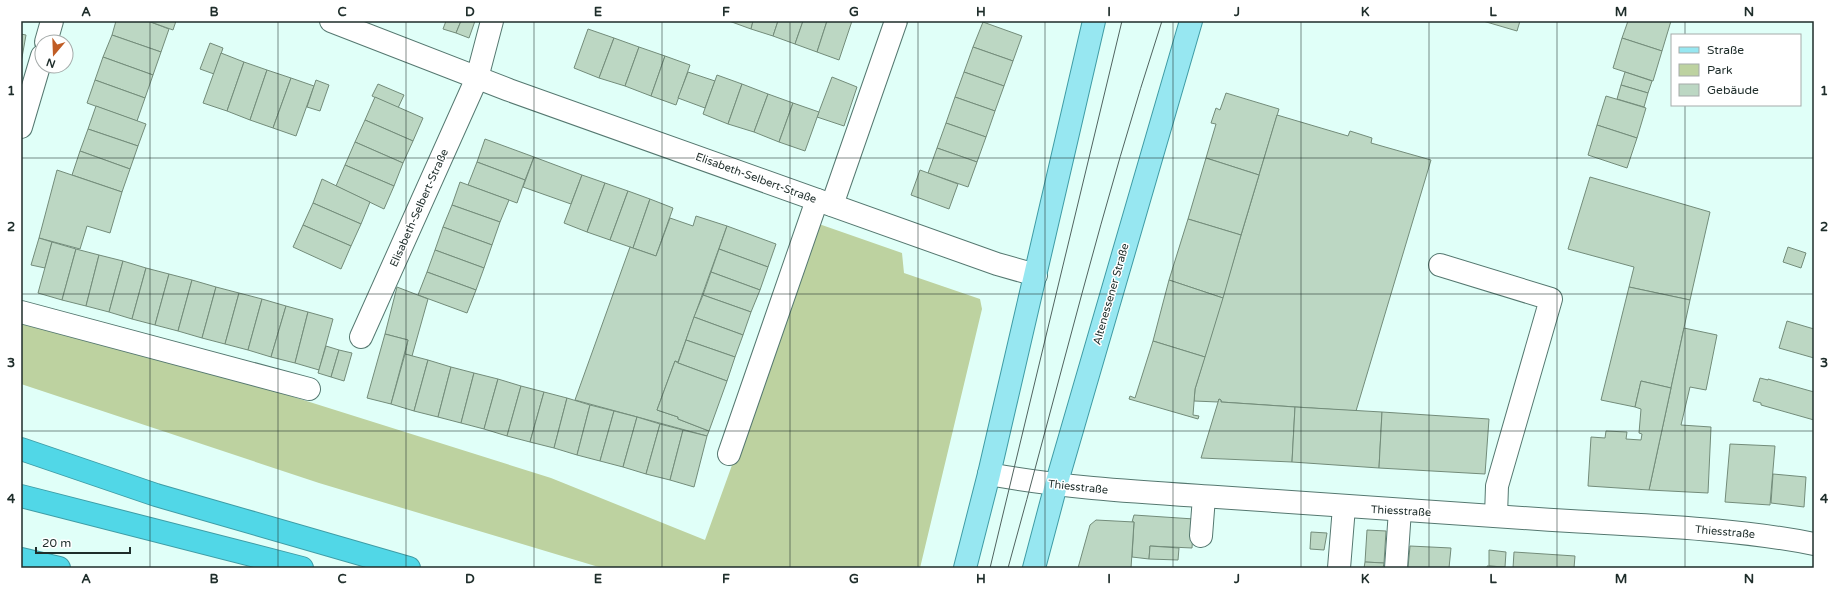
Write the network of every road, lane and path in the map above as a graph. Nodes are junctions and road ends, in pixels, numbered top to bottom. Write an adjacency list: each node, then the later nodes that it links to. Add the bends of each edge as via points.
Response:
1 (52, 21): 7 (street)
2 (330, 21): 9 (street, Elisabeth-Selbert-Straße)
3 (492, 21): 9 (street)
4 (896, 21): 11 (street)
5 (1094, 21): 13 (main road)
6 (1191, 21): 20 (main road, Altenessener Straße)
7 (48, 34)
8 (37, 74): 10 (street)
9 (477, 78): 11 (street, Elisabeth-Selbert-Straße); 15 (street, Elisabeth-Selbert-Straße)
10 (21, 127)
11 (825, 203): 13 (street, Elisabeth-Selbert-Straße, via 997,264); 18 (street)
12 (1440, 265): 25 (street, via 1551,299 1497,486)
13 (1036, 275): 19 (main road)
14 (21, 312): 16 (street)
15 (361, 337)
16 (309, 389)
17 (21, 449): 31 (highway, via 156,495)
18 (729, 454)
19 (989, 474): 20 (street, Thiesstraße); 32 (main road)
20 (1056, 485): 22 (street, Thiesstraße); 33 (main road, Altenessener Straße)
21 (21, 496): 30 (highway)
22 (1204, 496): 23 (street, Thiesstraße); 26 (street)
23 (1344, 507): 24 (street, Thiesstraße); 34 (street)
24 (1400, 510): 25 (street, Thiesstraße); 35 (street)
25 (1496, 516): 27 (street, Thiesstraße, via 1711,530)
26 (1201, 536)
27 (1814, 544)
28 (21, 559): 29 (highway)
29 (59, 568)
30 (302, 568)
31 (408, 568)
32 (965, 568)
33 (1034, 568)
34 (1339, 568)
35 (1396, 568)

